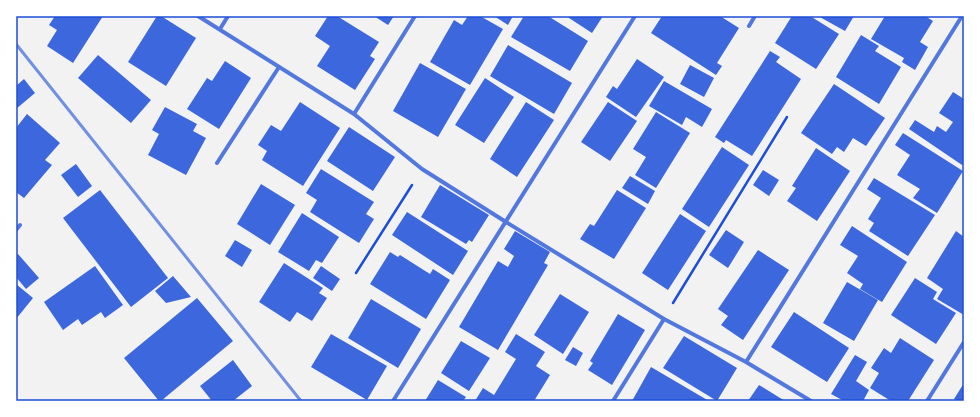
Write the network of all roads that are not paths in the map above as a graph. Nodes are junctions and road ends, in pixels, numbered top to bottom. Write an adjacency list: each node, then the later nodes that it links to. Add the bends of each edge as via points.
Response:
1 (198, 16): 8 (street)
2 (228, 16): 8 (street)
3 (416, 16): 10 (street)
4 (635, 16): 12 (street)
5 (755, 16): 7 (street)
6 (962, 16): 17 (street)
7 (749, 26)
8 (220, 29): 9 (street)
9 (280, 67): 10 (street); 11 (street)
10 (354, 114): 12 (street, via 422,169)
11 (217, 163)
12 (506, 222): 15 (street); 18 (street)
13 (20, 225): 14 (street)
14 (16, 230)
15 (664, 319): 17 (street); 19 (street)
16 (964, 342): 21 (street)
17 (746, 362): 20 (street)
18 (393, 401)
19 (613, 401)
20 (811, 401)
21 (927, 401)

